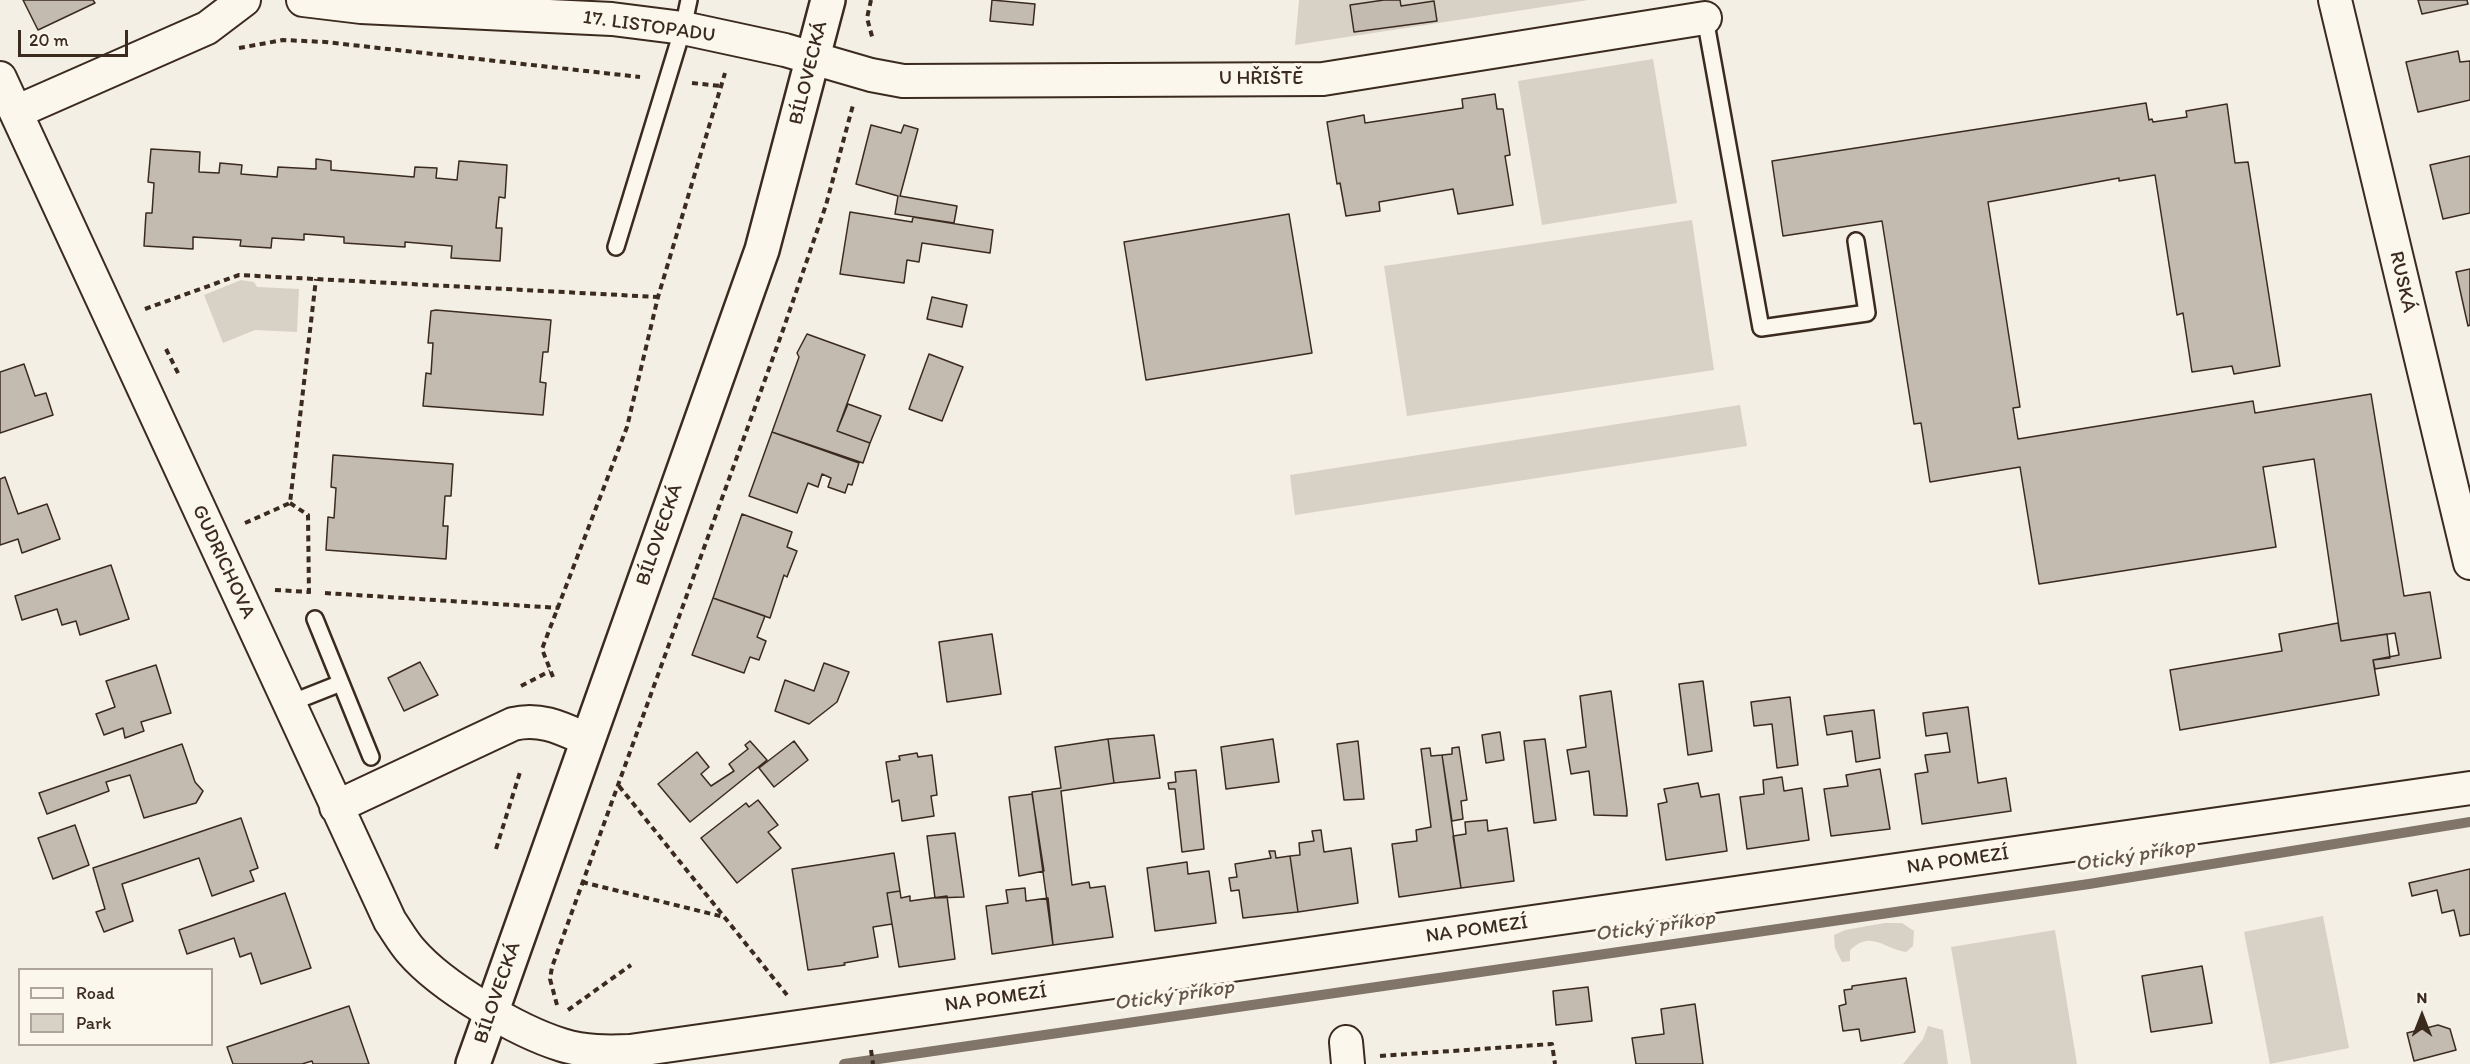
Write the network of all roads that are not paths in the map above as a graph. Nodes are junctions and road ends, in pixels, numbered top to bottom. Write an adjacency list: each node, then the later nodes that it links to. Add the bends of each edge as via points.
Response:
1 (244, 0): 9 (street, via 207,28)
2 (303, 0): 5 (street, 17. LISTOPADU, via 360,8 612,19)
3 (828, 0): 7 (main road, BÍLOVECKÁ)
4 (2335, 0): 12 (street, RUSKÁ)
5 (686, 14): 7 (street, 17. LISTOPADU, via 735,40); 11 (lane)
6 (1705, 18): 7 (street, U HŘIŠTĚ, via 1323,79 903,81); 10 (lane, via 1761,328 1867,313)
7 (814, 58): 16 (main road, BÍLOVECKÁ, via 762,250)
8 (0, 78): 9 (street, GUDRICHOVA)
9 (16, 112): 15 (street, GUDRICHOVA)
10 (1856, 241)
11 (615, 247)
12 (2470, 563)
13 (315, 619): 14 (lane)
14 (341, 683): 15 (lane); 17 (lane)
15 (288, 704): 19 (street, GUDRICHOVA)
16 (588, 740): 19 (street, via 556,725 525,721 513,724); 20 (main road, BÍLOVECKÁ)
17 (371, 756)
18 (2470, 788): 20 (street, NA POMEZÍ, via 630,1051 606,1052 564,1045)
19 (336, 807): 20 (street, GUDRICHOVA, via 390,921 410,951 448,984)
20 (491, 1011): 21 (main road, BÍLOVECKÁ)
21 (473, 1064)

